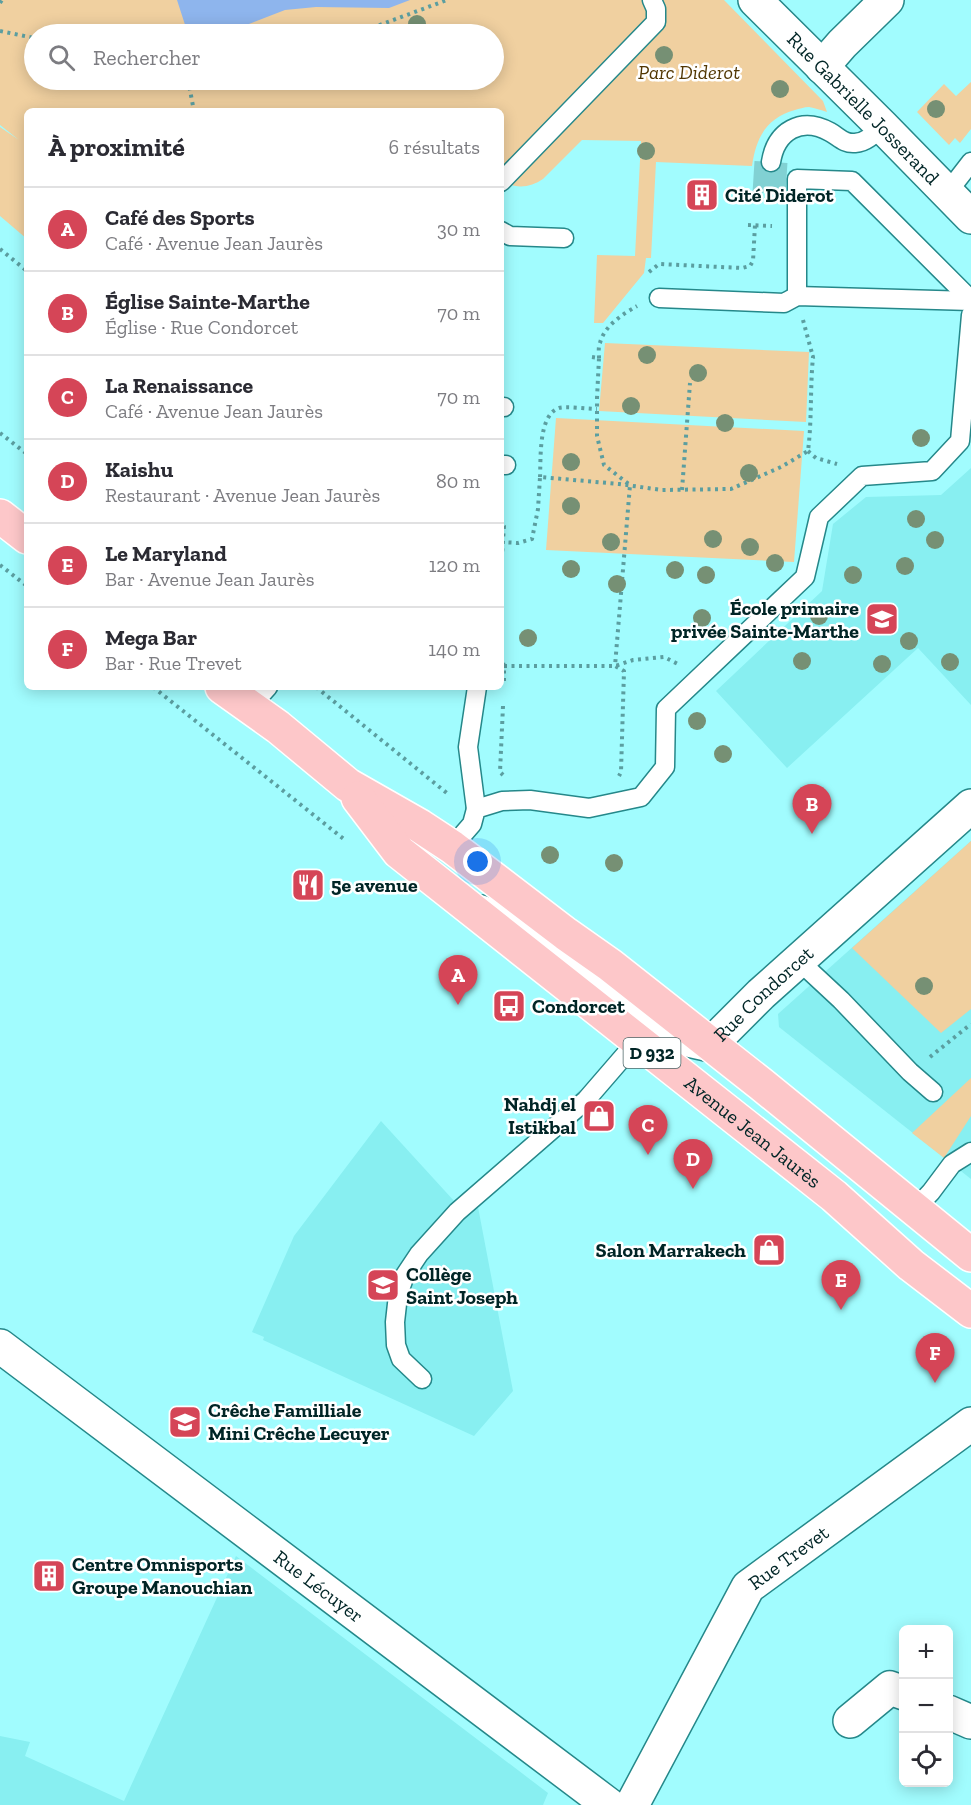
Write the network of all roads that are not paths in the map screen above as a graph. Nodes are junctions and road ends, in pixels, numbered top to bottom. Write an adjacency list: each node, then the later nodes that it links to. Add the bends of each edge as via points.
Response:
1 (652, 0): 8 (lane, via 656,22)
2 (755, 0): 4 (street, Rue Gabrielle Josserand)
3 (887, 0): 4 (street)
4 (822, 67): 5 (street, Rue Gabrielle Josserand)
5 (882, 126): 6 (lane, via 867,140 854,143 819,128 788,130 776,143); 9 (street, Rue Gabrielle Josserand)
6 (771, 162)
7 (971, 162): 9 (lane)
8 (504, 179)
9 (947, 193): 10 (street, Rue Gabrielle Josserand)
10 (971, 217)
11 (504, 233): 12 (lane)
12 (564, 238)
13 (797, 296): 14 (lane, via 784,303); 15 (lane); 15 (lane, via 797,179 852,182)
14 (653, 299)
15 (971, 301)
16 (971, 315): 17 (lane)
17 (965, 436): 25 (lane, via 932,471 862,476 819,517 805,577 666,709 665,767 641,797 589,808 530,800 502,801)
18 (0, 516): 19 (main road)
19 (24, 535)
20 (233, 690): 22 (main road, Avenue Jean Jaurès / D 932)
21 (477, 690): 25 (lane, via 468,747)
22 (259, 697): 23 (main road, Avenue Jean Jaurès / D 932)
23 (348, 785): 26 (main road, Avenue Jean Jaurès / D 932); 27 (main road, Avenue Jean Jaurès / D 932, via 399,852)
24 (971, 806): 28 (street, Rue Condorcet)
25 (476, 809): 26 (lane, via 472,824)
26 (452, 847): 30 (main road, Avenue Jean Jaurès / D 932)
27 (472, 909): 29 (main road, Avenue Jean Jaurès / D 932); 30 (street, Rue Condorcet, via 530,932 639,1017 683,1039)
28 (798, 960): 30 (street, Rue Condorcet); 31 (lane)
29 (637, 1041): 35 (main road, Avenue Jean Jaurès / D 932, via 834,1196 911,1265); 37 (lane, via 586,1100 457,1212 405,1275 398,1295 396,1345 401,1359)
30 (710, 1045): 33 (main road, Avenue Jean Jaurès / D 932)
31 (933, 1092)
32 (971, 1152): 33 (lane, via 952,1164)
33 (915, 1209): 34 (main road, Avenue Jean Jaurès / D 932)
34 (971, 1255)
35 (971, 1311)
36 (0, 1346): 43 (street, Rue Lécuyer)
37 (422, 1379)
38 (971, 1424): 44 (street, Rue Trevet, via 748,1587)
39 (899, 1692): 41 (street, via 890,1688)
40 (953, 1714): 42 (street)
41 (850, 1721)
42 (971, 1722)
43 (609, 1805)
44 (632, 1805)

